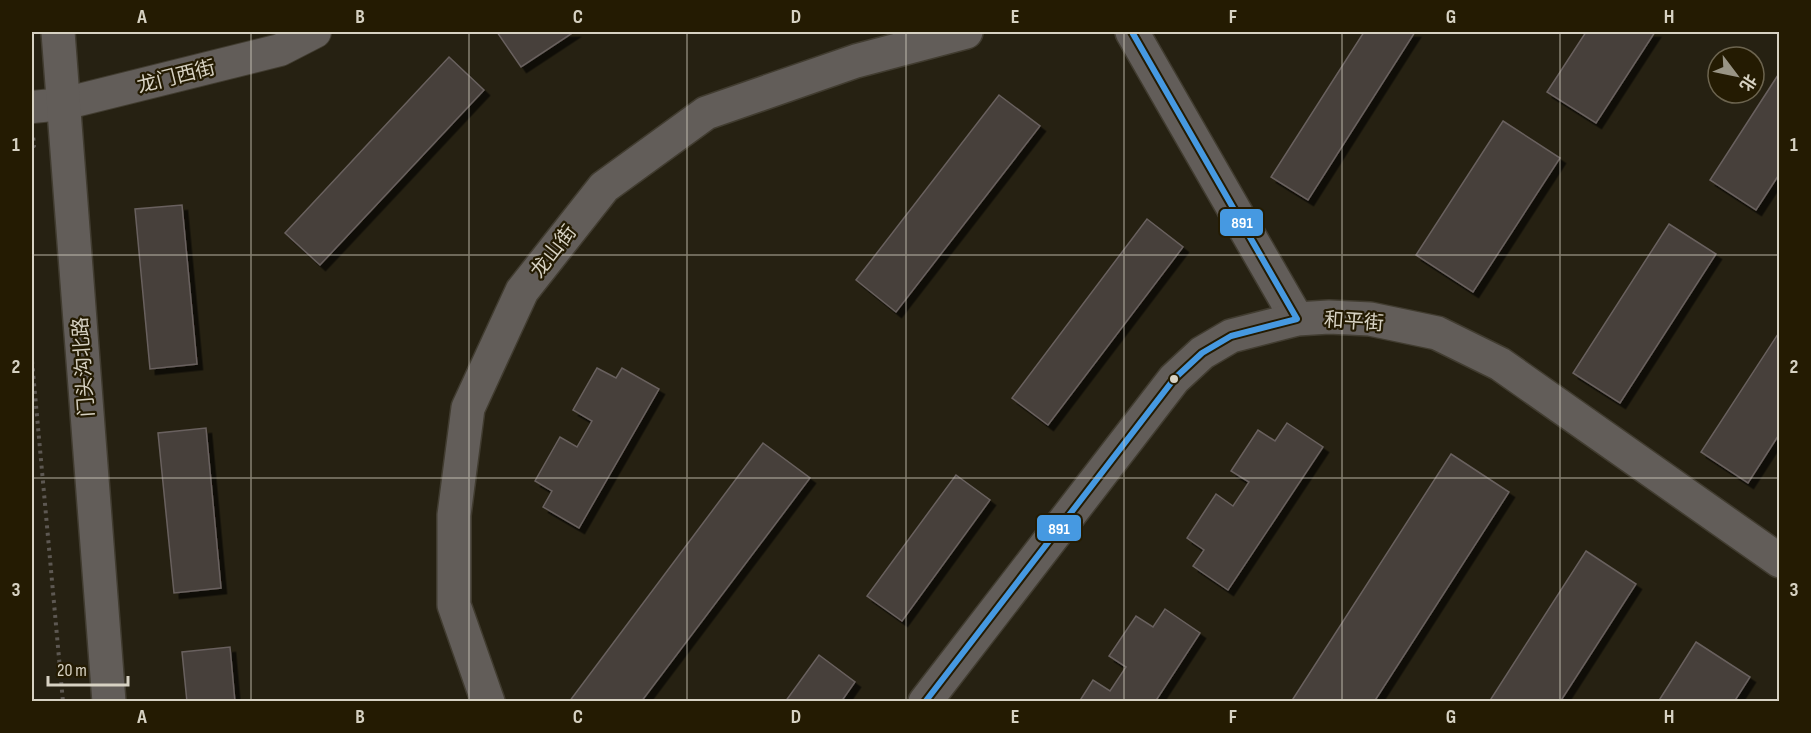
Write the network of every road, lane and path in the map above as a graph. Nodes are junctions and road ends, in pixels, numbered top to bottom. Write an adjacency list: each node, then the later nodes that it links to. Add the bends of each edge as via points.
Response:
1 (58, 32): 5 (street, 门头沟北路)
2 (315, 32): 5 (street, 龙门西街, via 280,50)
3 (966, 32): 11 (street, 龙山街, via 856,61 706,113 604,187 522,291 468,408 454,515 454,605)
4 (1132, 32): 6 (street)
5 (47, 106): 10 (street, 门头沟北路)
6 (1297, 319): 8 (street, 和平街, via 1370,319 1437,333 1500,364); 12 (street, 和平街, via 1232,336 1202,353 1174,380)
7 (32, 361): 9 (path)
8 (1779, 561)
9 (63, 702)
10 (109, 702)
11 (488, 702)
12 (925, 702)

